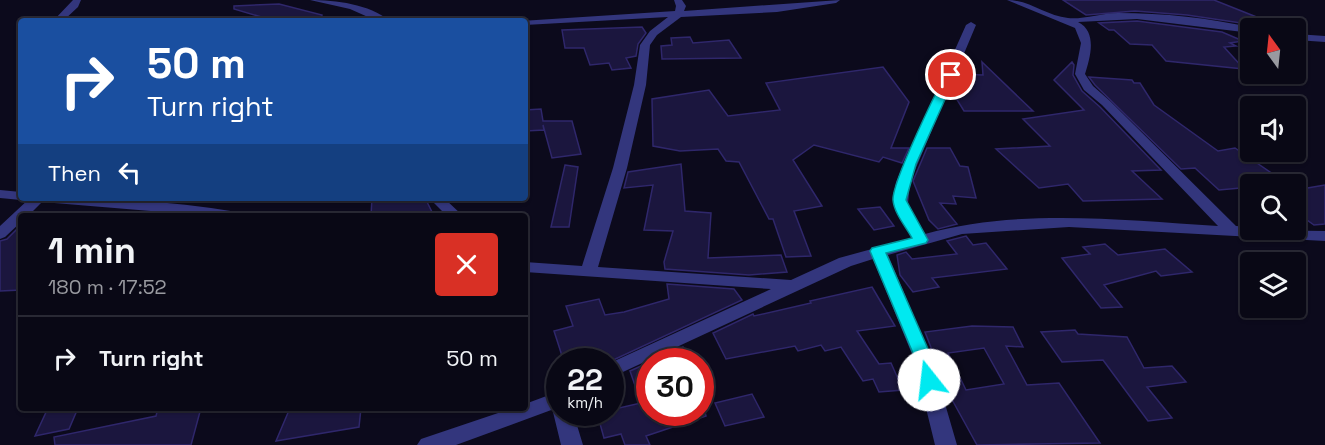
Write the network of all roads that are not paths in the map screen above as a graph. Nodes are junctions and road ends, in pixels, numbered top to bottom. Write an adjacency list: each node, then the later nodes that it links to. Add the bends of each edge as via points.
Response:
1 (77, 0): 8 (street)
2 (314, 0): 6 (street)
3 (678, 0): 7 (street)
4 (836, 0): 7 (street, via 777,9)
5 (1011, 0): 10 (street)
6 (352, 4): 9 (street)
7 (679, 14): 11 (street); 31 (street, via 653,33 645,45 640,85 614,191)
8 (61, 18)
9 (375, 18)
10 (1069, 21): 13 (street, via 1121,15); 25 (street, via 1085,34 1088,47 1080,74 1088,87)
11 (528, 22)
12 (971, 25): 28 (street, via 902,190 904,211)
13 (1240, 29)
14 (1306, 38): 15 (street)
15 (1325, 39)
16 (0, 194): 17 (street)
17 (18, 196)
18 (35, 201): 21 (street)
19 (71, 201): 22 (street)
20 (439, 201): 23 (street)
21 (22, 213)
22 (218, 213)
23 (453, 213)
24 (18, 217): 26 (street)
25 (1231, 230): 27 (street); 28 (street, via 1069,222 960,229)
26 (0, 234)
27 (1325, 236)
28 (921, 240): 29 (street)
29 (878, 251): 32 (street); 40 (street, via 923,358)
30 (528, 267): 31 (street)
31 (588, 272): 32 (street)
32 (792, 285): 33 (street)
33 (624, 364)
34 (546, 404): 36 (street)
35 (527, 411): 38 (street)
36 (528, 411)
37 (567, 426): 39 (street)
38 (428, 445)
39 (572, 445)
40 (946, 445)

